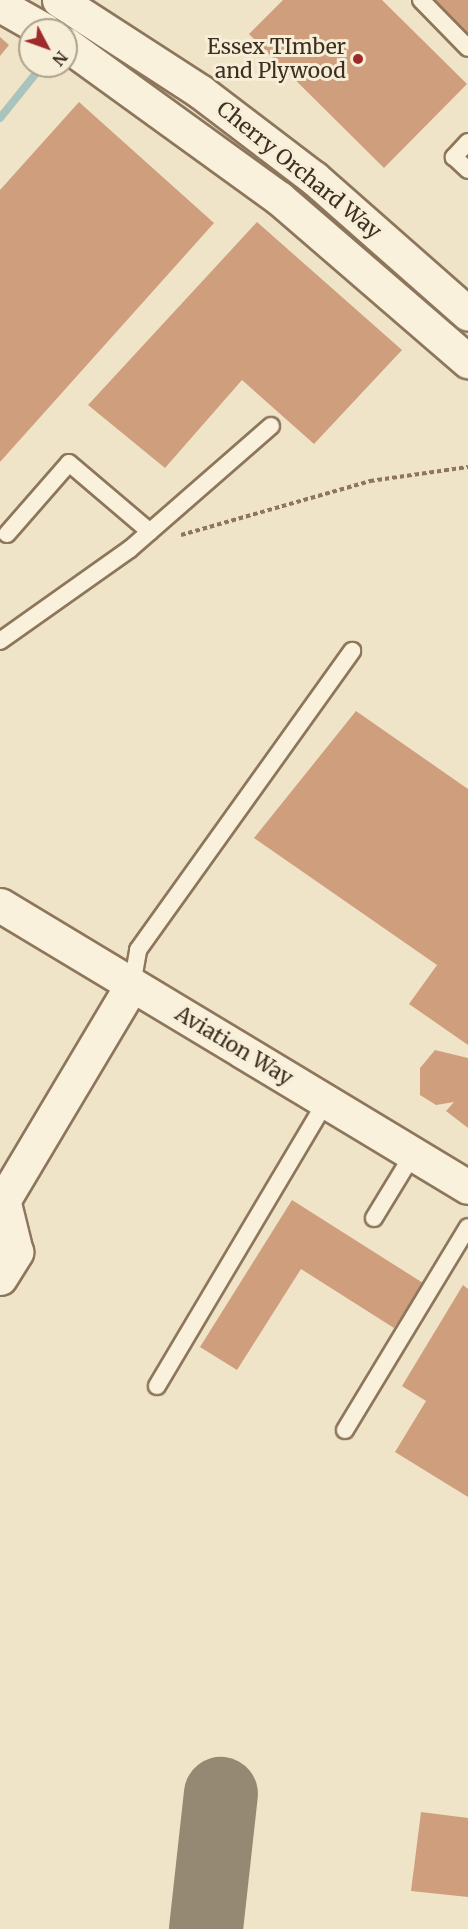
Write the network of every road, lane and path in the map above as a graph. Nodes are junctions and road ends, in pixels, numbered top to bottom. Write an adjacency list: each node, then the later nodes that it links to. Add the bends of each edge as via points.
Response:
1 (59, 0): 9 (main road, Cherry Orchard Way, via 201,93 305,171)
2 (421, 0): 5 (lane)
3 (0, 5): 4 (main road)
4 (23, 18)
5 (468, 48)
6 (78, 54): 10 (main road, Cherry Orchard Way, via 279,198)
7 (468, 142): 8 (lane, via 454,157)
8 (468, 170)
9 (468, 314)
10 (468, 361)
11 (272, 426): 13 (lane)
12 (468, 467): 13 (path, via 370,481 186,535)
13 (150, 532): 14 (lane, via 69,463); 15 (lane)
14 (7, 534)
15 (0, 641)
16 (352, 651): 18 (lane, via 138,950)
17 (0, 905): 18 (main road, Aviation Way)
18 (132, 984): 19 (main road, Aviation Way); 22 (main road)
19 (326, 1101): 20 (main road, Aviation Way); 26 (lane)
20 (412, 1154): 21 (main road, Aviation Way); 23 (lane)
21 (468, 1187)
22 (2, 1204): 25 (main road, via 16,1252)
23 (374, 1218)
24 (468, 1227): 27 (lane)
25 (0, 1278)
26 (157, 1386)
27 (345, 1430)

